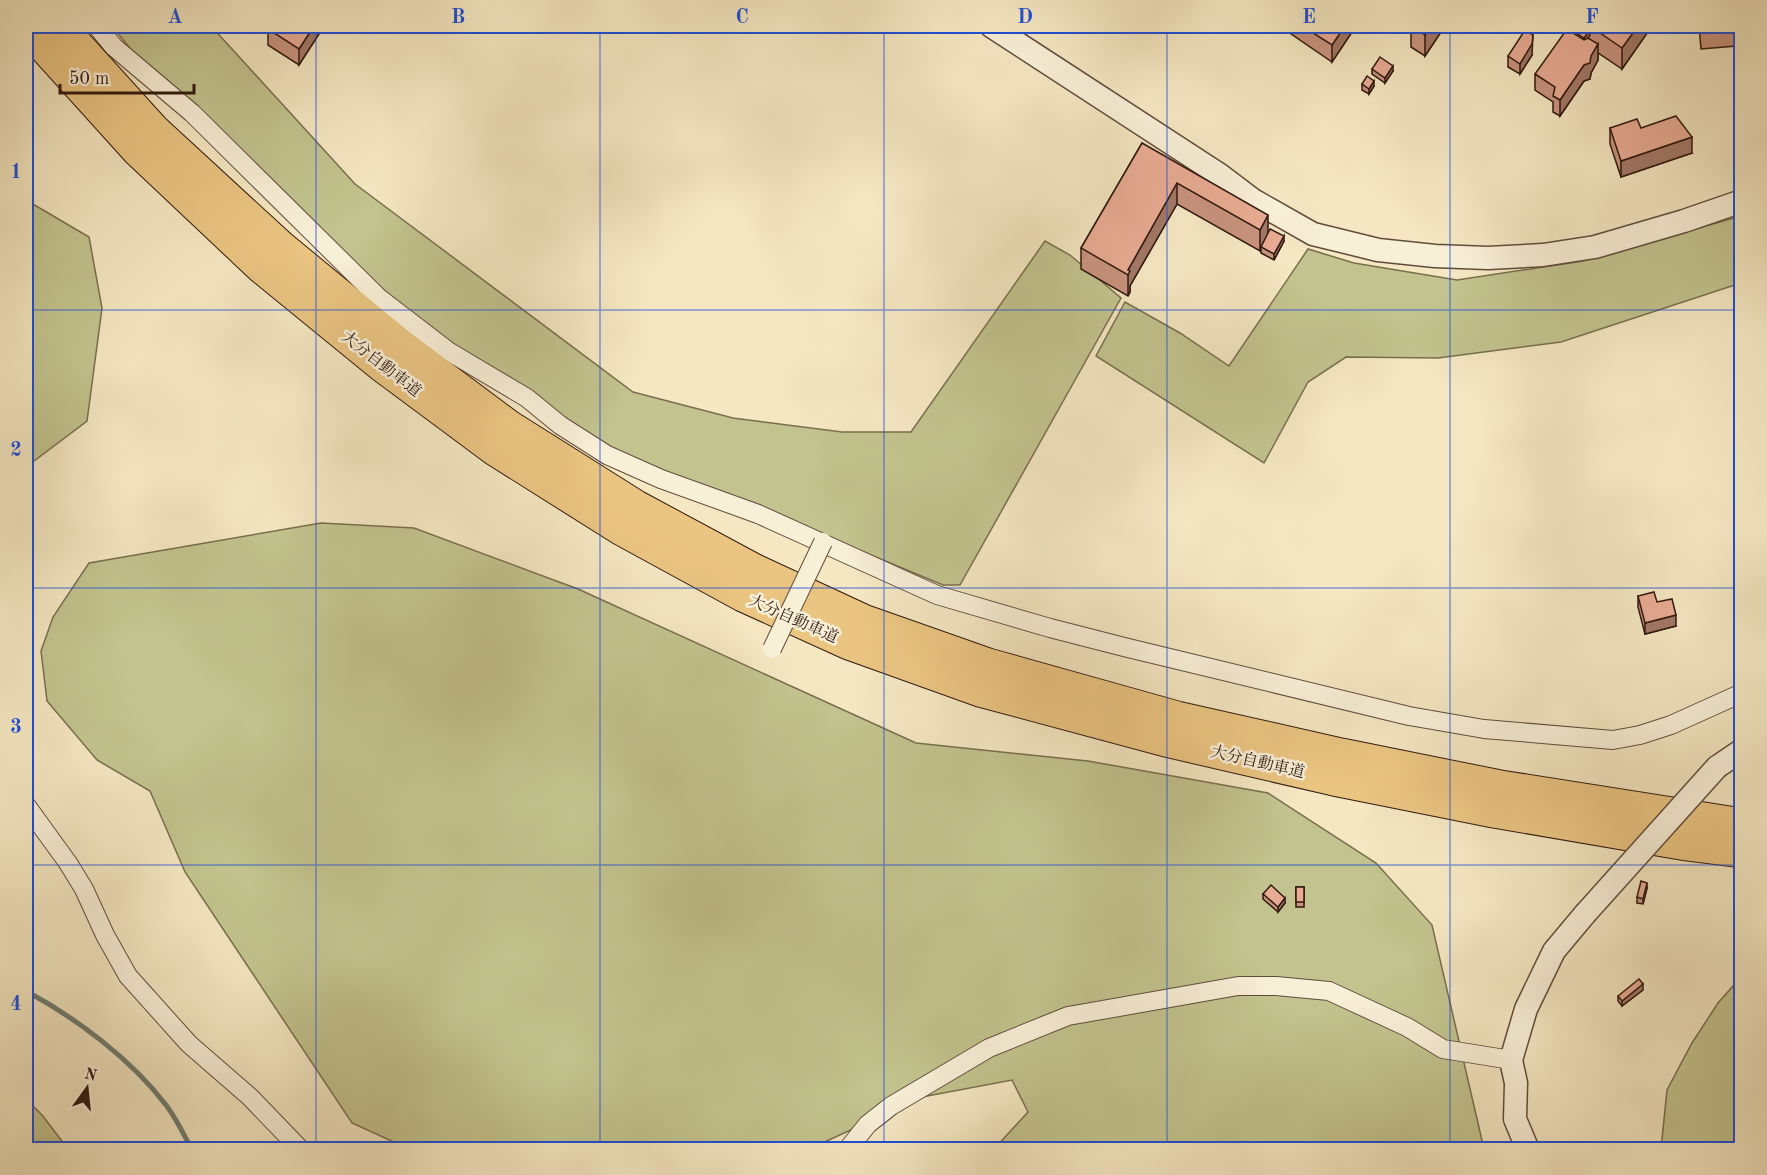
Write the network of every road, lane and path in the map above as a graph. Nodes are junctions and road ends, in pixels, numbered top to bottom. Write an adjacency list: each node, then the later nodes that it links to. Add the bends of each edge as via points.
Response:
1 (26, 26): 12 (highway, 大分自動車道, via 138,150 262,267 382,364 495,449 622,529 743,595 849,643 980,690 1170,741 1494,811)
2 (59, 26): 11 (highway, 大分自動車道, via 154,131 279,246 399,345 519,434 636,507 755,571 863,621 988,665 1178,718 1500,787)
3 (97, 26): 6 (street, via 114,46 192,113 379,298 448,351 527,398 607,455)
4 (991, 26): 5 (street, via 1253,200 1313,234 1378,250 1488,258 1543,255 1595,247)
5 (1742, 201)
6 (823, 542): 7 (street, bridge); 8 (street, via 938,595 1050,628 1409,716 1484,729 1613,740 1671,725)
7 (772, 648)
8 (1742, 693)
9 (1742, 750): 13 (street, bridge, via 1717,767 1554,951 1526,1009)
10 (26, 805): 14 (street, via 84,889 128,976 189,1044 250,1097)
11 (1742, 825)
12 (1742, 850)
13 (1511, 1060): 15 (street, via 1443,1049 1407,1027 1329,991 1238,986 1068,1016 989,1048 891,1106 868,1124); 16 (street, via 1516,1083 1515,1119)
14 (301, 1149)
15 (847, 1149)
16 (1528, 1149)

